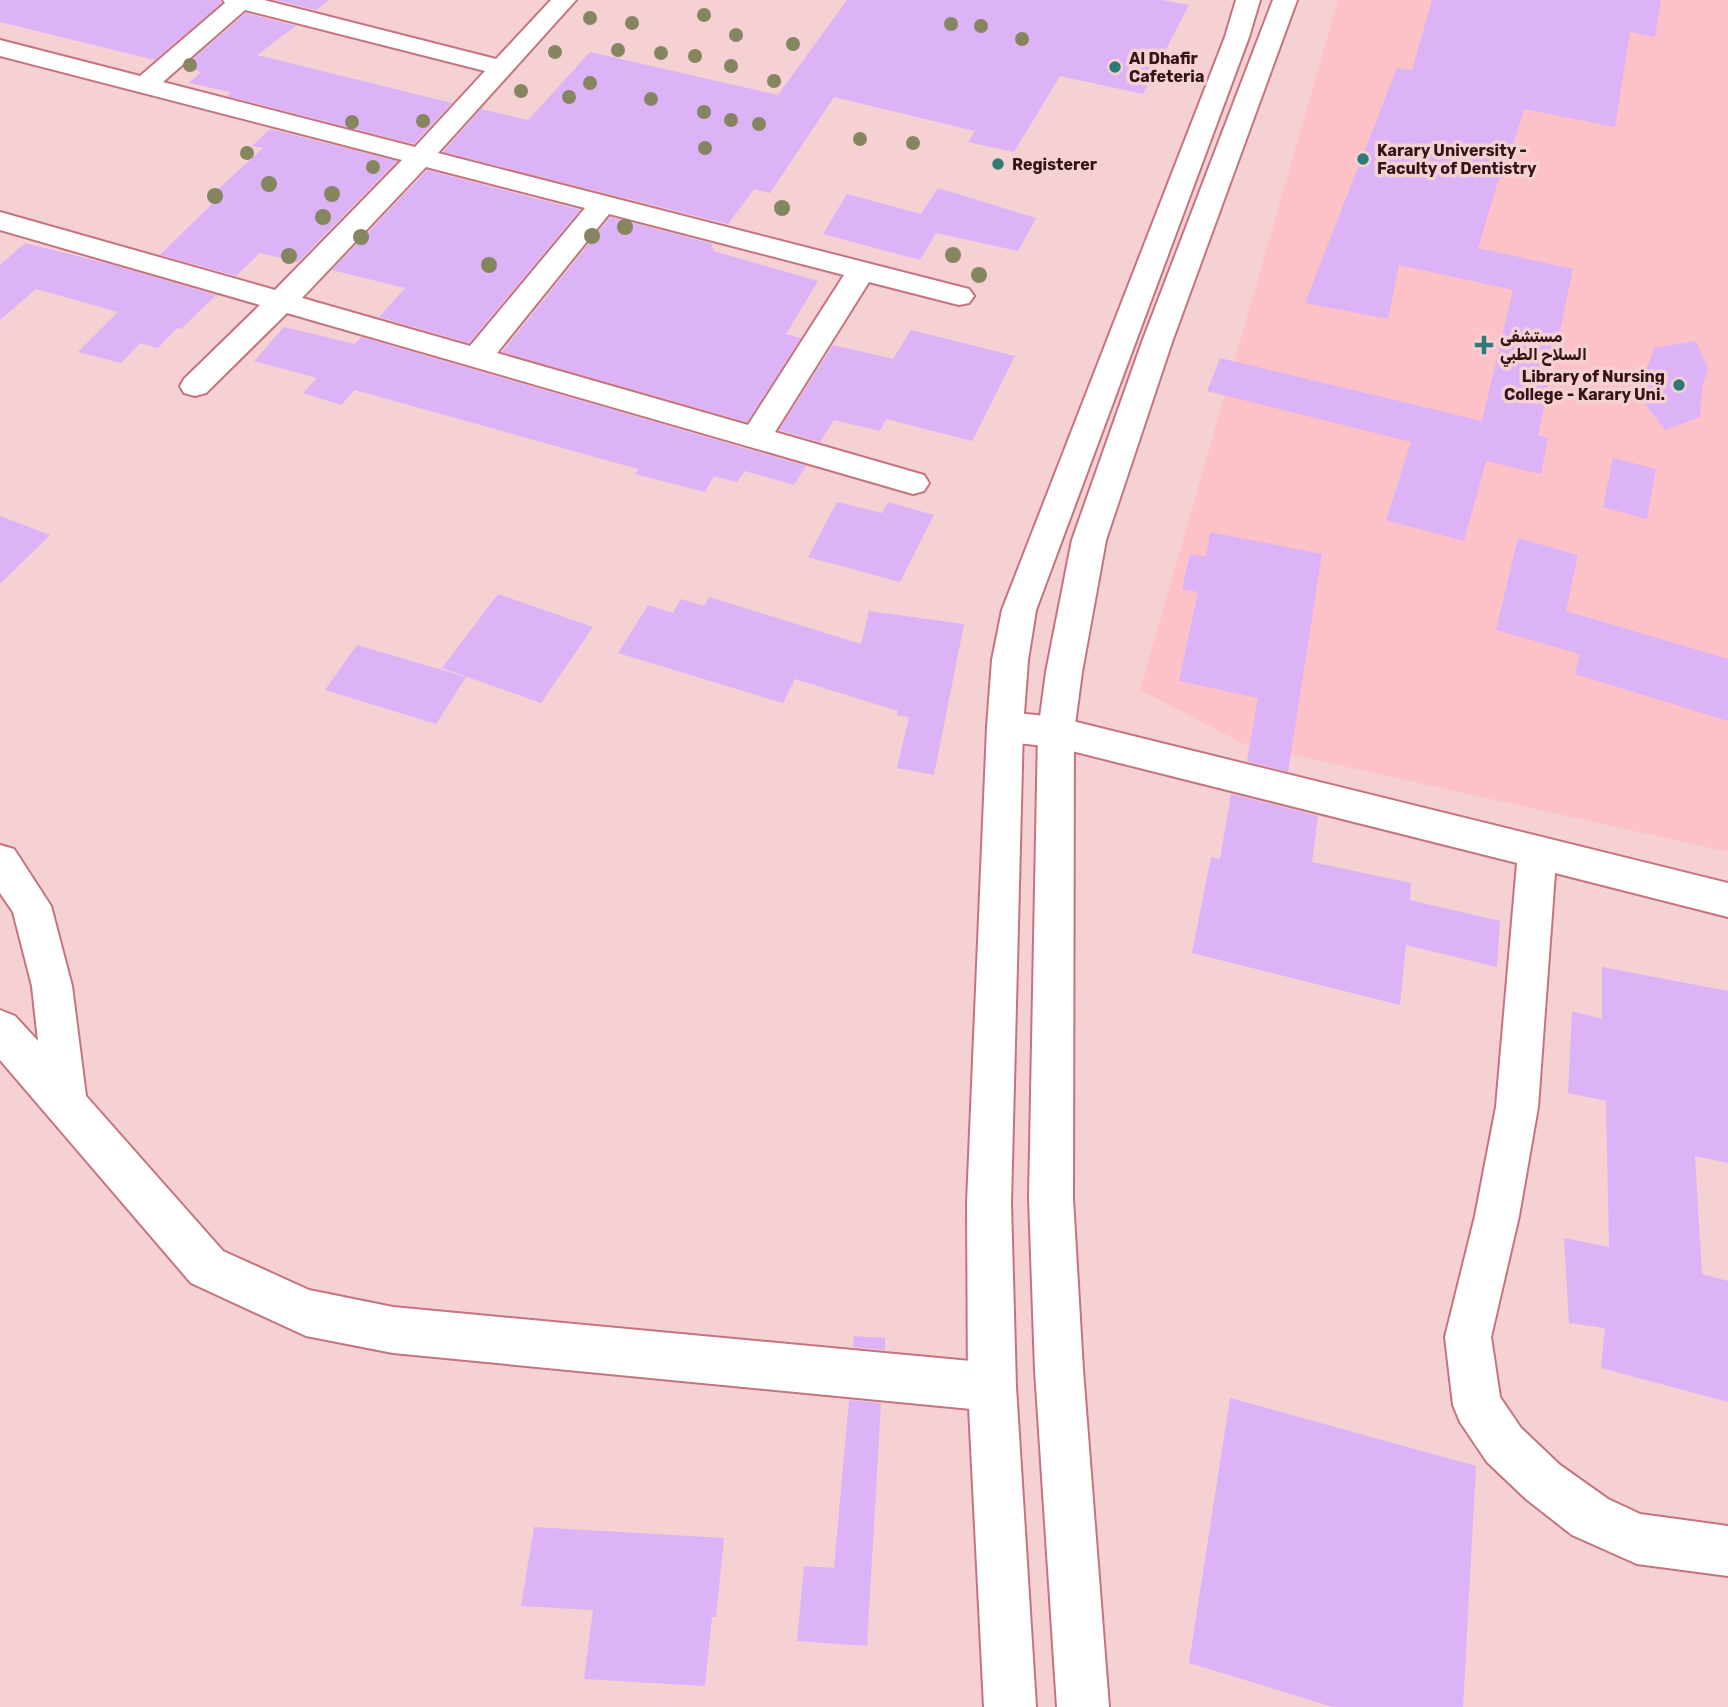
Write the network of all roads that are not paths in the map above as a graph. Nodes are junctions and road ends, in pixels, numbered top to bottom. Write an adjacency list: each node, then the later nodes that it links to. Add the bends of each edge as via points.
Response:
1 (1248, 0): 7 (street)
2 (1285, 0): 7 (street)
3 (238, 1): 6 (street); 10 (street)
4 (557, 1): 9 (street)
5 (363, 9): 6 (street)
6 (345, 27): 9 (street)
7 (1252, 41): 21 (street, via 1018,610); 22 (street, via 1089,540)
8 (0, 48): 10 (street)
9 (502, 68): 11 (street)
10 (144, 86): 11 (street)
11 (420, 157): 12 (street); 16 (street)
12 (603, 204): 14 (street); 17 (street)
13 (0, 221): 16 (street)
14 (861, 271): 15 (street); 19 (street)
15 (959, 296)
16 (280, 303): 17 (street); 18 (street)
17 (476, 359): 19 (street)
18 (195, 386)
19 (755, 439): 20 (street)
20 (913, 483)
21 (1004, 727): 22 (street); 28 (street, via 989,1203)
22 (1056, 732): 23 (street); 31 (street, via 1051,1198)
23 (1537, 854): 25 (street); 29 (street, via 1517,1107 1468,1338 1477,1405 1504,1445 1590,1517 1637,1539)
24 (0, 861): 27 (street, via 31,906 52,986)
25 (1728, 900)
26 (0, 1030): 27 (street)
27 (66, 1108): 28 (street, via 207,1267 306,1313 393,1330)
28 (992, 1387): 30 (street)
29 (1728, 1551)
30 (1010, 1707)
31 (1083, 1707)

